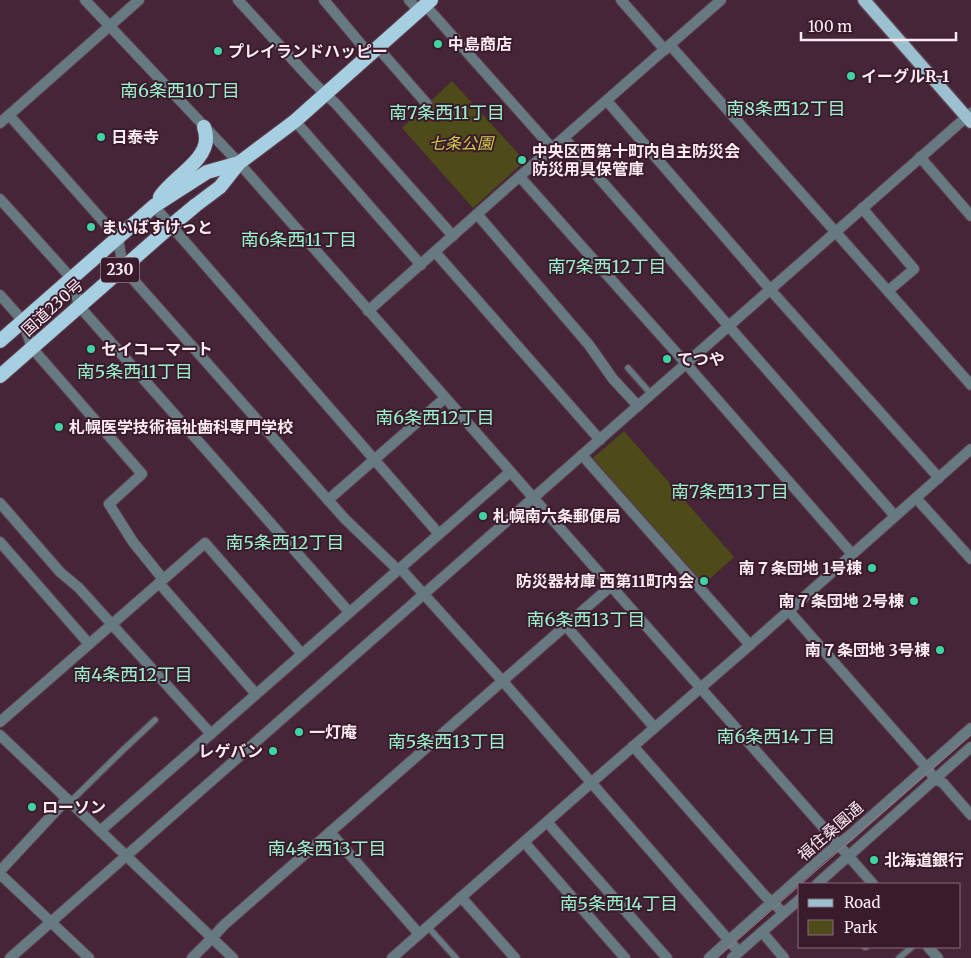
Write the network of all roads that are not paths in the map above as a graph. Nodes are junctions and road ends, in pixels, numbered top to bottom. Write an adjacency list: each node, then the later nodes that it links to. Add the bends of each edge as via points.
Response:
1 (85, 0): 10 (street)
2 (139, 0): 10 (street)
3 (238, 0): 13 (street)
4 (324, 0): 12 (street)
5 (409, 0): 9 (street)
6 (621, 0): 11 (street)
7 (721, 0): 11 (street)
8 (864, 0): 16 (main road)
9 (425, 5): 12 (highway, 国道230号 / 230); 21 (street)
10 (109, 26): 17 (street); 19 (street)
11 (668, 47): 14 (street); 31 (street)
12 (374, 51): 13 (highway, 国道230号 / 230); 15 (street)
13 (326, 94): 18 (highway, 国道230号 / 230); 32 (street)
14 (606, 101): 20 (street); 38 (street)
15 (427, 104)
16 (969, 117): 22 (street)
17 (3, 119): 33 (street)
18 (295, 121): 23 (highway, 国道230号 / 230); 35 (street)
19 (204, 127): 23 (street); 26 (highway, via 207,140 204,151)
20 (564, 138): 21 (street); 44 (street)
21 (552, 148): 24 (street)
22 (920, 157): 27 (street); 29 (street)
23 (239, 164): 26 (highway, 国道230号 / 230, via 207,172); 30 (highway, 国道230号 / 230, via 220,187); 42 (street)
24 (520, 177): 28 (street); 47 (street)
25 (0, 199): 37 (street)
26 (154, 206): 30 (street); 33 (highway, 国道230号 / 230)
27 (862, 208): 31 (street); 39 (street, via 914,269)
28 (477, 214): 32 (street); 53 (street)
29 (971, 216)
30 (172, 225): 36 (highway, 国道230号 / 230); 57 (street)
31 (836, 232): 38 (street); 39 (street)
32 (453, 236): 34 (street)
33 (118, 238): 36 (street); 37 (highway, 国道230号 / 230)
34 (435, 252): 35 (street); 54 (street)
35 (421, 265): 42 (street)
36 (123, 268): 41 (highway, 国道230号 / 230); 62 (street)
37 (72, 279): 41 (street); 43 (highway, 国道230号 / 230)
38 (770, 289): 44 (street); 59 (street)
39 (888, 291): 50 (street)
40 (0, 295): 43 (street)
41 (79, 306): 46 (highway, 国道230号 / 230); 74 (street)
42 (368, 311): 52 (street)
43 (23, 321): 45 (highway, 国道230号 / 230); 46 (street)
44 (728, 326): 47 (street); 64 (street)
45 (0, 342)
46 (32, 348): 49 (highway, 国道230号 / 230); 70 (street, via 142,474 109,504)
47 (686, 364): 51 (street); 67 (street)
48 (628, 368): 51 (lane)
49 (0, 376)
50 (971, 386)
51 (651, 394): 53 (street)
52 (445, 398): 57 (street); 58 (street)
53 (638, 406): 54 (street)
54 (600, 440): 56 (street)
55 (971, 449): 59 (street)
56 (582, 455): 60 (street); 78 (street)
57 (375, 460): 62 (street); 65 (street)
58 (510, 472): 60 (street); 65 (street)
59 (938, 478): 61 (street)
60 (533, 498): 71 (street); 72 (street)
61 (916, 498): 64 (street); 68 (street)
62 (328, 500): 69 (street)
63 (0, 504): 75 (street, via 60,572)
64 (895, 516): 67 (street)
65 (439, 534): 69 (street)
66 (0, 542): 77 (street)
67 (852, 554): 73 (street)
68 (971, 559)
69 (399, 569): 72 (street); 74 (street)
70 (161, 581): 75 (street); 79 (street, via 205,543); 82 (street)
71 (611, 586): 76 (street); 81 (street)
72 (424, 594): 80 (street); 101 (street)
73 (788, 610): 78 (street); 91 (street)
74 (350, 612): 79 (street)
75 (112, 624): 77 (street); 87 (street)
76 (566, 626): 80 (street); 85 (street)
77 (89, 644): 84 (street)
78 (750, 645): 81 (street)
79 (302, 654): 82 (street)
80 (503, 681): 93 (street); 98 (street)
81 (700, 688): 85 (street); 100 (street)
82 (256, 694): 87 (street)
83 (155, 720): 94 (lane)
84 (0, 722)
85 (654, 727): 89 (street)
86 (971, 728): 91 (street, 福住桑園通)
87 (210, 734): 97 (street)
88 (0, 735): 94 (street)
89 (633, 746): 93 (street); 108 (street)
90 (971, 747): 92 (street, 福住桑園通)
91 (926, 767): 92 (street); 100 (street, 福住桑園通)
92 (935, 779): 95 (street, via 944,783); 102 (street, 福住桑園通)
93 (591, 782): 96 (street); 115 (street)
94 (68, 801): 97 (street); 103 (street)
95 (971, 815)
96 (547, 822): 99 (street); 127 (street)
97 (100, 831): 101 (street)
98 (330, 832): 113 (street); 114 (street)
99 (524, 842): 106 (street); 126 (street)
100 (838, 844): 102 (street); 108 (street, 福住桑園通)
101 (126, 856): 110 (street); 114 (street)
102 (849, 857): 104 (street, 福住桑園通); 105 (street)
103 (0, 872): 110 (street)
104 (817, 883)
105 (872, 883)
106 (462, 897): 111 (street); 125 (street)
107 (798, 901): 109 (street)
108 (773, 902): 109 (street); 115 (street, 福住桑園通)
109 (783, 913): 112 (street)
110 (51, 922): 120 (street); 121 (street)
111 (428, 927): 113 (street); 124 (lane)
112 (762, 932): 118 (street); 129 (street)
113 (420, 934): 119 (street)
114 (212, 938): 122 (street); 123 (street)
115 (729, 941): 118 (street); 128 (street, 福住桑園通)
116 (911, 948): 130 (lane)
117 (929, 948): 131 (street)
118 (735, 955)
119 (396, 957)
120 (10, 958)
121 (88, 958)
122 (192, 958)
123 (233, 958)
124 (456, 958)
125 (515, 958)
126 (625, 958)
127 (667, 958)
128 (709, 958)
129 (784, 958)
130 (899, 958)
131 (938, 958)

